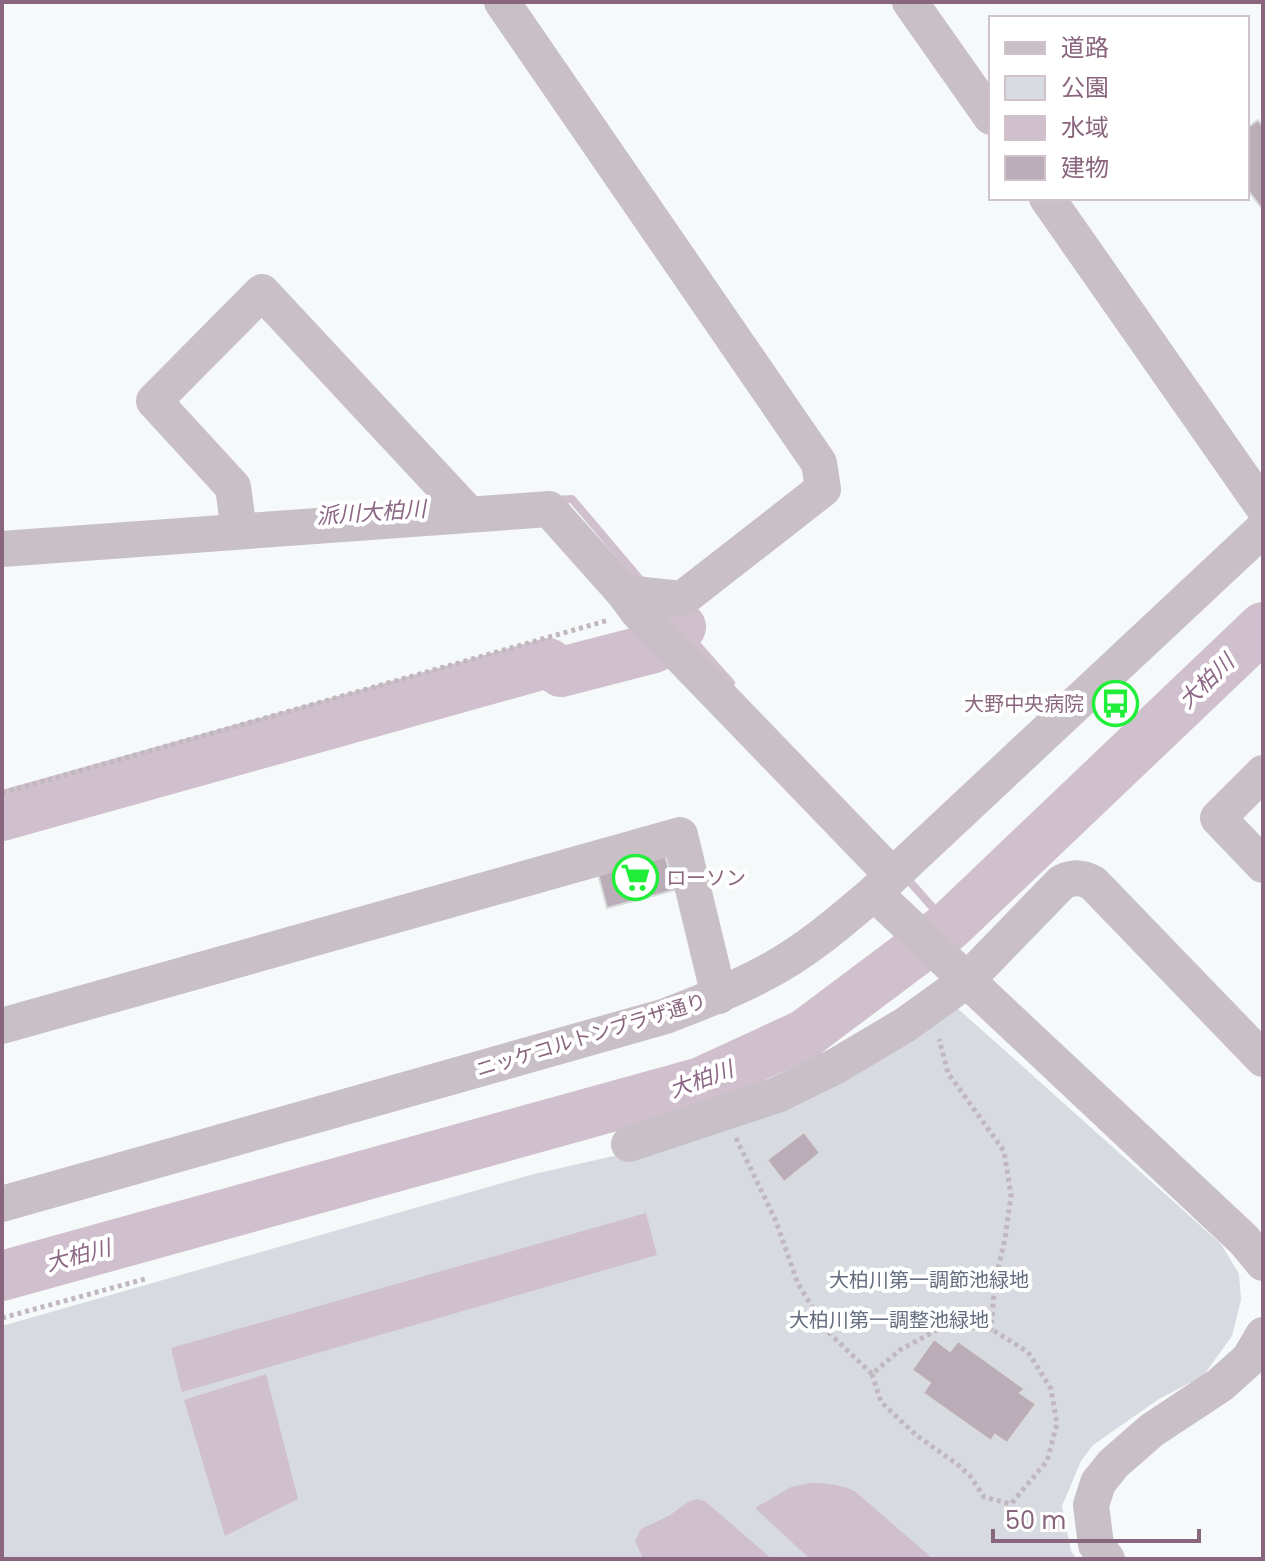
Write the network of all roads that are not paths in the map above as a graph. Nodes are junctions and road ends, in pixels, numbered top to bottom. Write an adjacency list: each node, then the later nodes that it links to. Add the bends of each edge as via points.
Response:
1 (502, 2): 10 (street, via 819,463 823,489 682,599)
2 (910, 2): 3 (street)
3 (989, 114)
4 (1048, 200): 5 (street)
5 (1263, 507)
6 (469, 514): 8 (street); 8 (street, via 262,292 154,401 233,487); 10 (street, via 549,509)
7 (1263, 529): 13 (street, ニッケコルトンプラザ通り)
8 (239, 531): 9 (street)
9 (2, 549)
10 (636, 609): 13 (street)
11 (1263, 773): 12 (street, via 1218,818)
12 (1263, 865)
13 (888, 895): 14 (street); 15 (street, ニッケコルトンプラザ通り, via 766,973)
14 (959, 974): 17 (street, via 1062,882 1080,878 1093,883); 18 (street, via 905,1025 836,1066 777,1095); 20 (street)
15 (719, 996): 16 (street, via 680,835); 19 (street, ニッケコルトンプラザ通り, via 666,1016)
16 (2, 1026)
17 (1263, 1059)
18 (629, 1144)
19 (2, 1204)
20 (1263, 1263)
21 (1263, 1335): 22 (street, via 1249,1359 1152,1430 1098,1483 1091,1505)
22 (1102, 1552)

